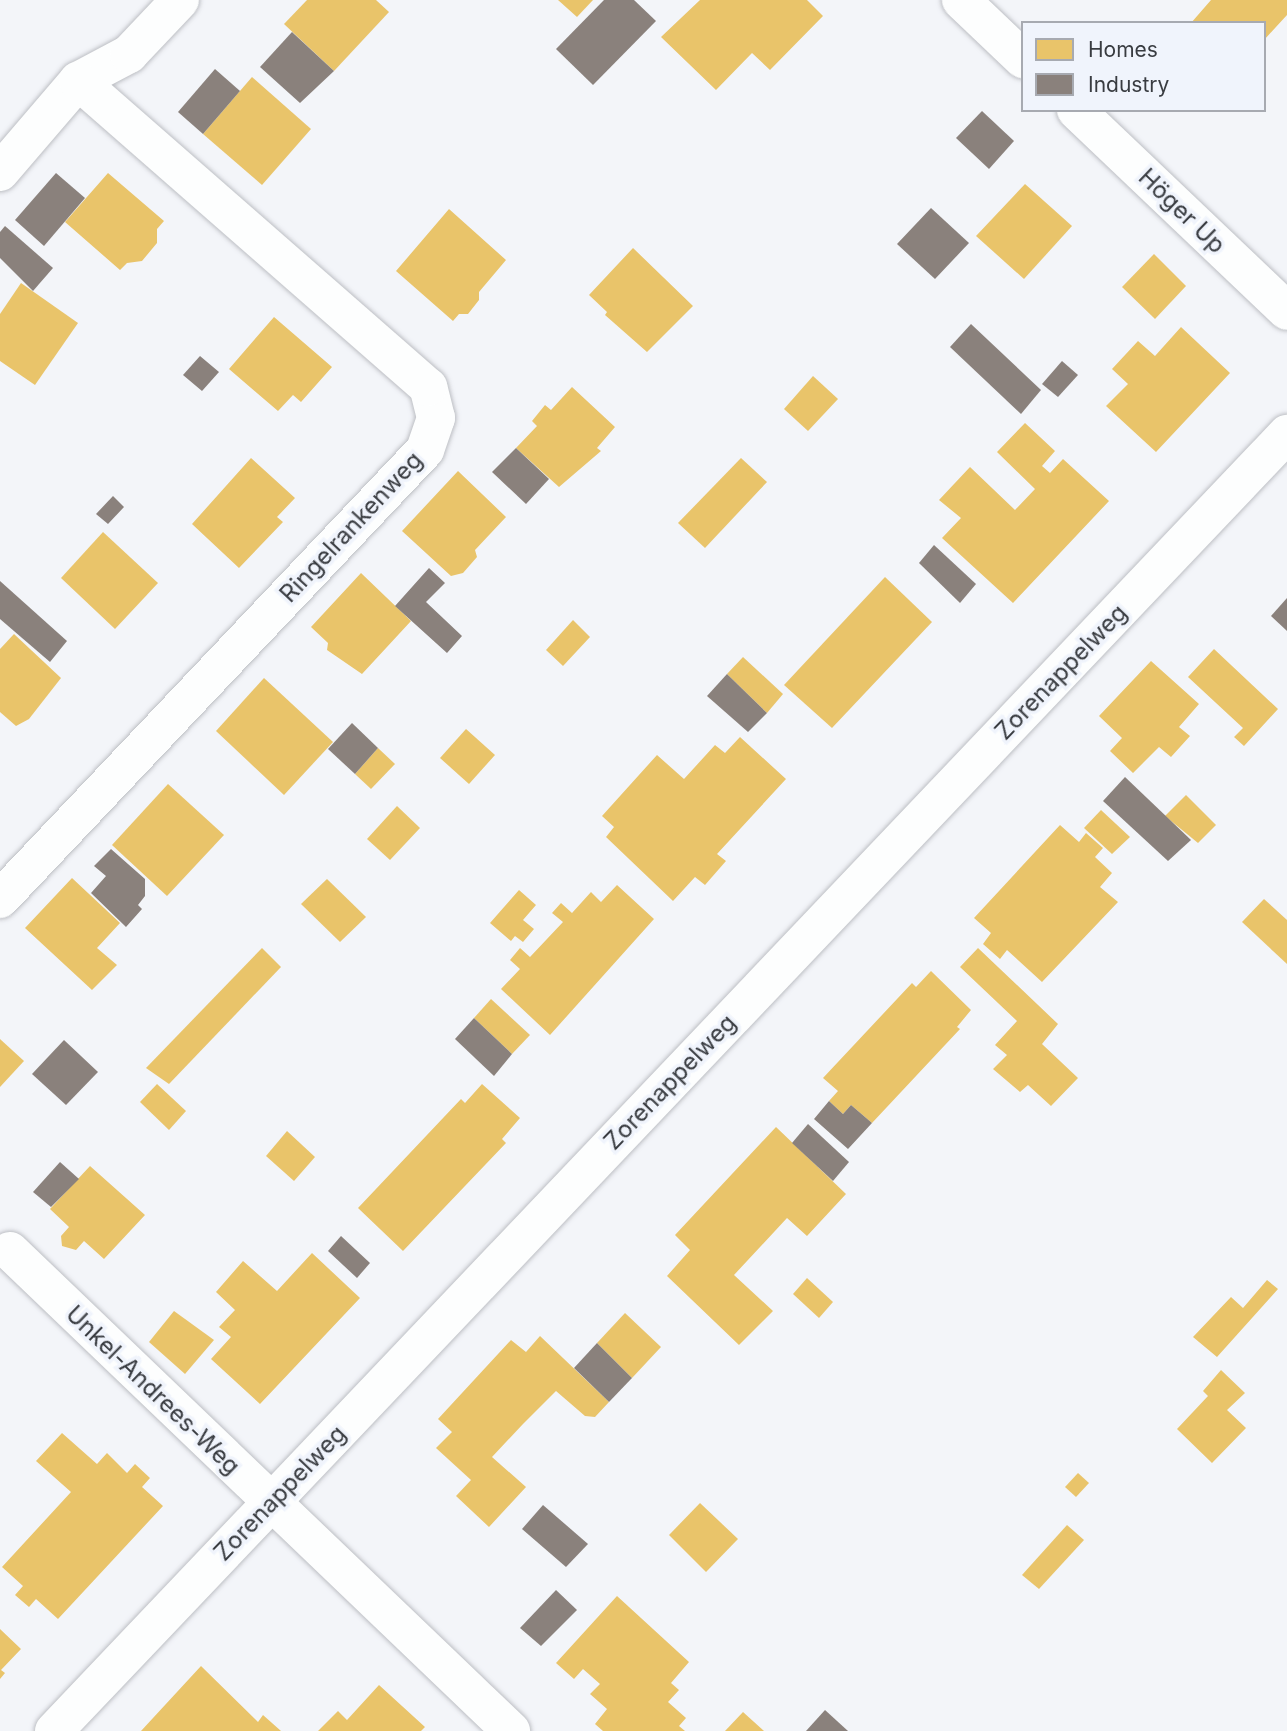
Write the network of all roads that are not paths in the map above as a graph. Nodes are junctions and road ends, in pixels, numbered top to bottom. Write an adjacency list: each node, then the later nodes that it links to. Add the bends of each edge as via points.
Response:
1 (180, 0): 4 (street, via 130,54)
2 (961, 0): 3 (street)
3 (1021, 57)
4 (78, 80): 6 (street); 9 (street, Ringelrankenweg, via 428,387 436,418 425,450)
5 (1078, 112): 7 (street, Höger Up)
6 (0, 172)
7 (1287, 311)
8 (1287, 434): 11 (street, Zorenappelweg)
9 (0, 899)
10 (10, 1251): 11 (street, Unkel-Andrees-Weg)
11 (270, 1504): 12 (street, Zorenappelweg); 13 (street, Unkel-Andrees-Weg)
12 (54, 1731)
13 (510, 1731)

